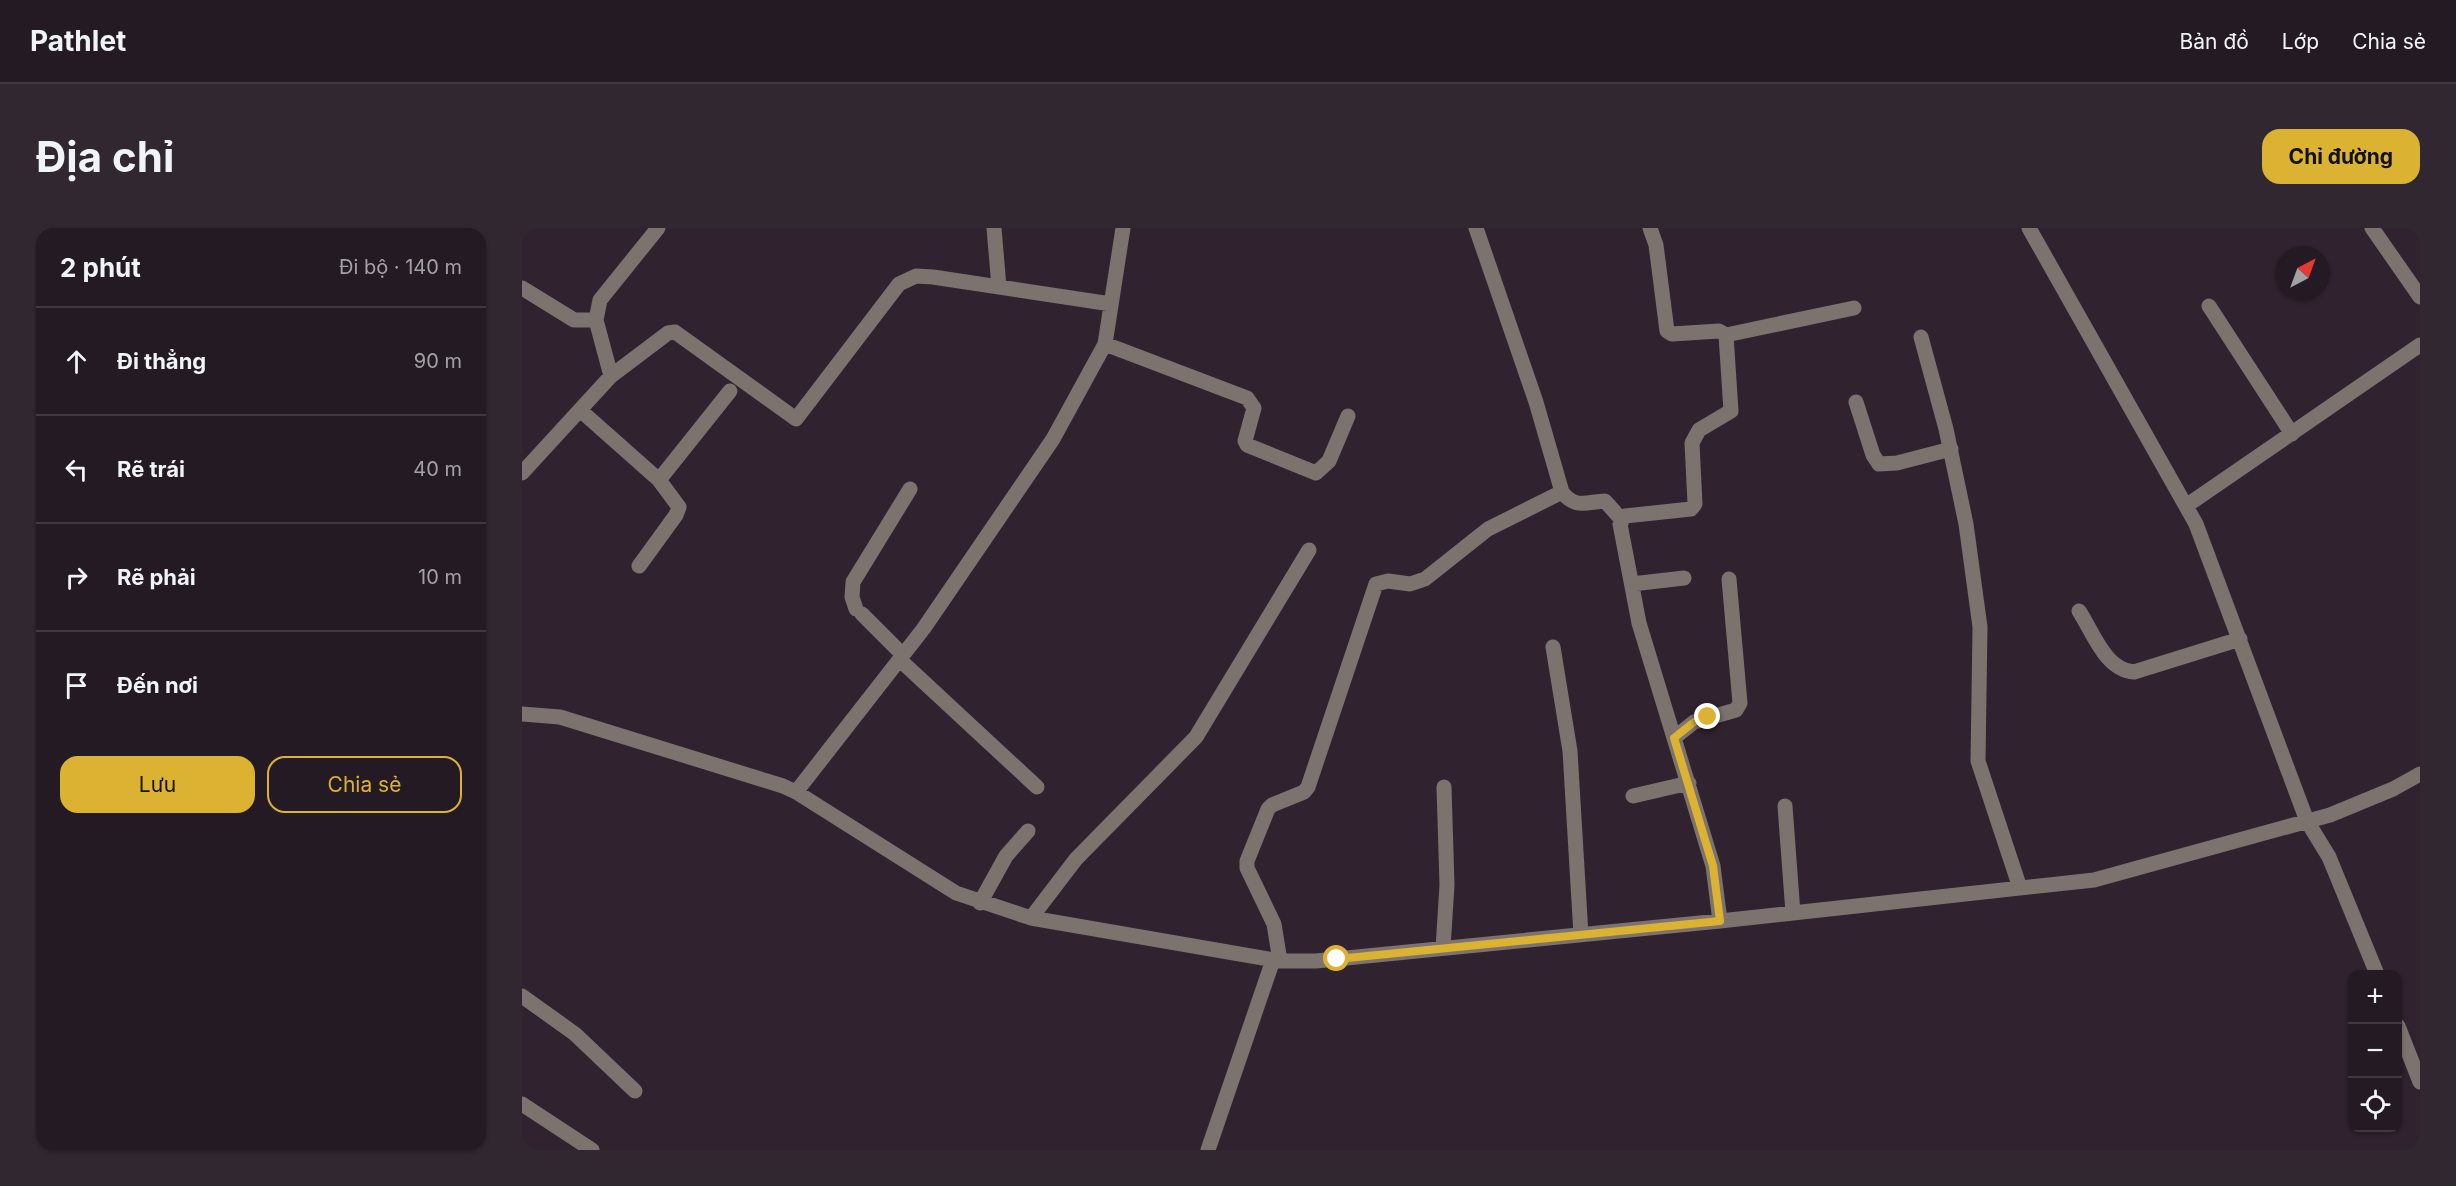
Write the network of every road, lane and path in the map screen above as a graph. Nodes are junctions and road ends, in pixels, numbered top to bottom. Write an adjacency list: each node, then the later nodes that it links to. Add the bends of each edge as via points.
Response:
1 (658, 228): 14 (street, via 600,300)
2 (994, 228): 8 (street)
3 (1123, 228): 11 (street)
4 (1476, 228): 29 (street, via 1536,402)
5 (1650, 228): 15 (street, via 1656,245 1667,331 1719,331)
6 (2029, 228): 30 (street)
7 (2372, 228): 10 (street)
8 (999, 287): 11 (street); 20 (street, via 933,277 907,278 800,418)
9 (522, 288): 14 (street, via 574,320)
10 (2420, 297)
11 (1111, 304): 17 (street)
12 (2209, 306): 24 (street)
13 (1854, 308): 15 (street)
14 (596, 320): 19 (street)
15 (1726, 335): 31 (street, via 1731,411 1694,436 1695,504 1690,509)
16 (1922, 337): 25 (street)
17 (1104, 344): 23 (street, via 1246,398 1254,408 1247,445 1316,473 1329,461); 40 (street, via 1041,457)
18 (2420, 345): 24 (street)
19 (611, 376): 20 (street, via 672,332); 22 (street)
20 (736, 385): 27 (street)
21 (1856, 402): 25 (street, via 1879,464)
22 (580, 410): 26 (street); 27 (street)
23 (1348, 416)
24 (2292, 434): 30 (street)
25 (1951, 449): 52 (street, via 1980,627 1978,761)
26 (522, 473)
27 (659, 480): 33 (street, via 679,507)
28 (910, 489): 40 (street, via 853,582 852,597 859,611)
29 (1562, 492): 31 (street, via 1577,504 1605,501); 59 (street, via 1488,529 1425,579 1410,584 1376,584 1308,787 1268,809 1247,861 1274,924)
30 (2186, 506): 38 (street, via 2204,540)
31 (1622, 519): 36 (street)
32 (1309, 550): 55 (street, via 1196,737 1076,859)
33 (639, 566)
34 (1684, 578): 36 (street)
35 (1729, 579): 42 (street, via 1740,703 1736,710 1694,722)
36 (1632, 584): 42 (street, via 1639,623)
37 (2079, 610): 38 (street, via 2113,665 2124,671 2133,672)
38 (2240, 639): 50 (street)
39 (1553, 647): 57 (street, via 1570,751)
40 (901, 658): 45 (street); 47 (street)
41 (522, 714): 47 (street, via 560,717)
42 (1674, 738): 44 (street)
43 (2420, 774): 50 (street, via 2360,804)
44 (1689, 783): 48 (street); 56 (street, via 1715,872)
45 (1037, 787)
46 (1444, 787): 58 (street, via 1447,885)
47 (796, 792): 53 (street, via 956,893)
48 (1633, 796)
49 (1785, 806): 54 (street)
50 (2307, 821): 52 (street, via 2094,880); 60 (street, via 2330,857)
51 (1029, 831): 53 (street, via 1006,856)
52 (2020, 888): 54 (street)
53 (980, 903): 55 (street)
54 (1793, 913): 56 (street)
55 (1031, 918): 59 (street)
56 (1720, 921): 57 (street)
57 (1581, 935): 58 (street)
58 (1443, 948): 59 (street, via 1316,961)
59 (1277, 960): 67 (street)
60 (2375, 970)
61 (522, 996): 64 (street, via 575,1034)
62 (2402, 1038): 63 (street)
63 (2420, 1082)
64 (635, 1091)
65 (522, 1104): 66 (street)
66 (591, 1150)
67 (1208, 1150)

